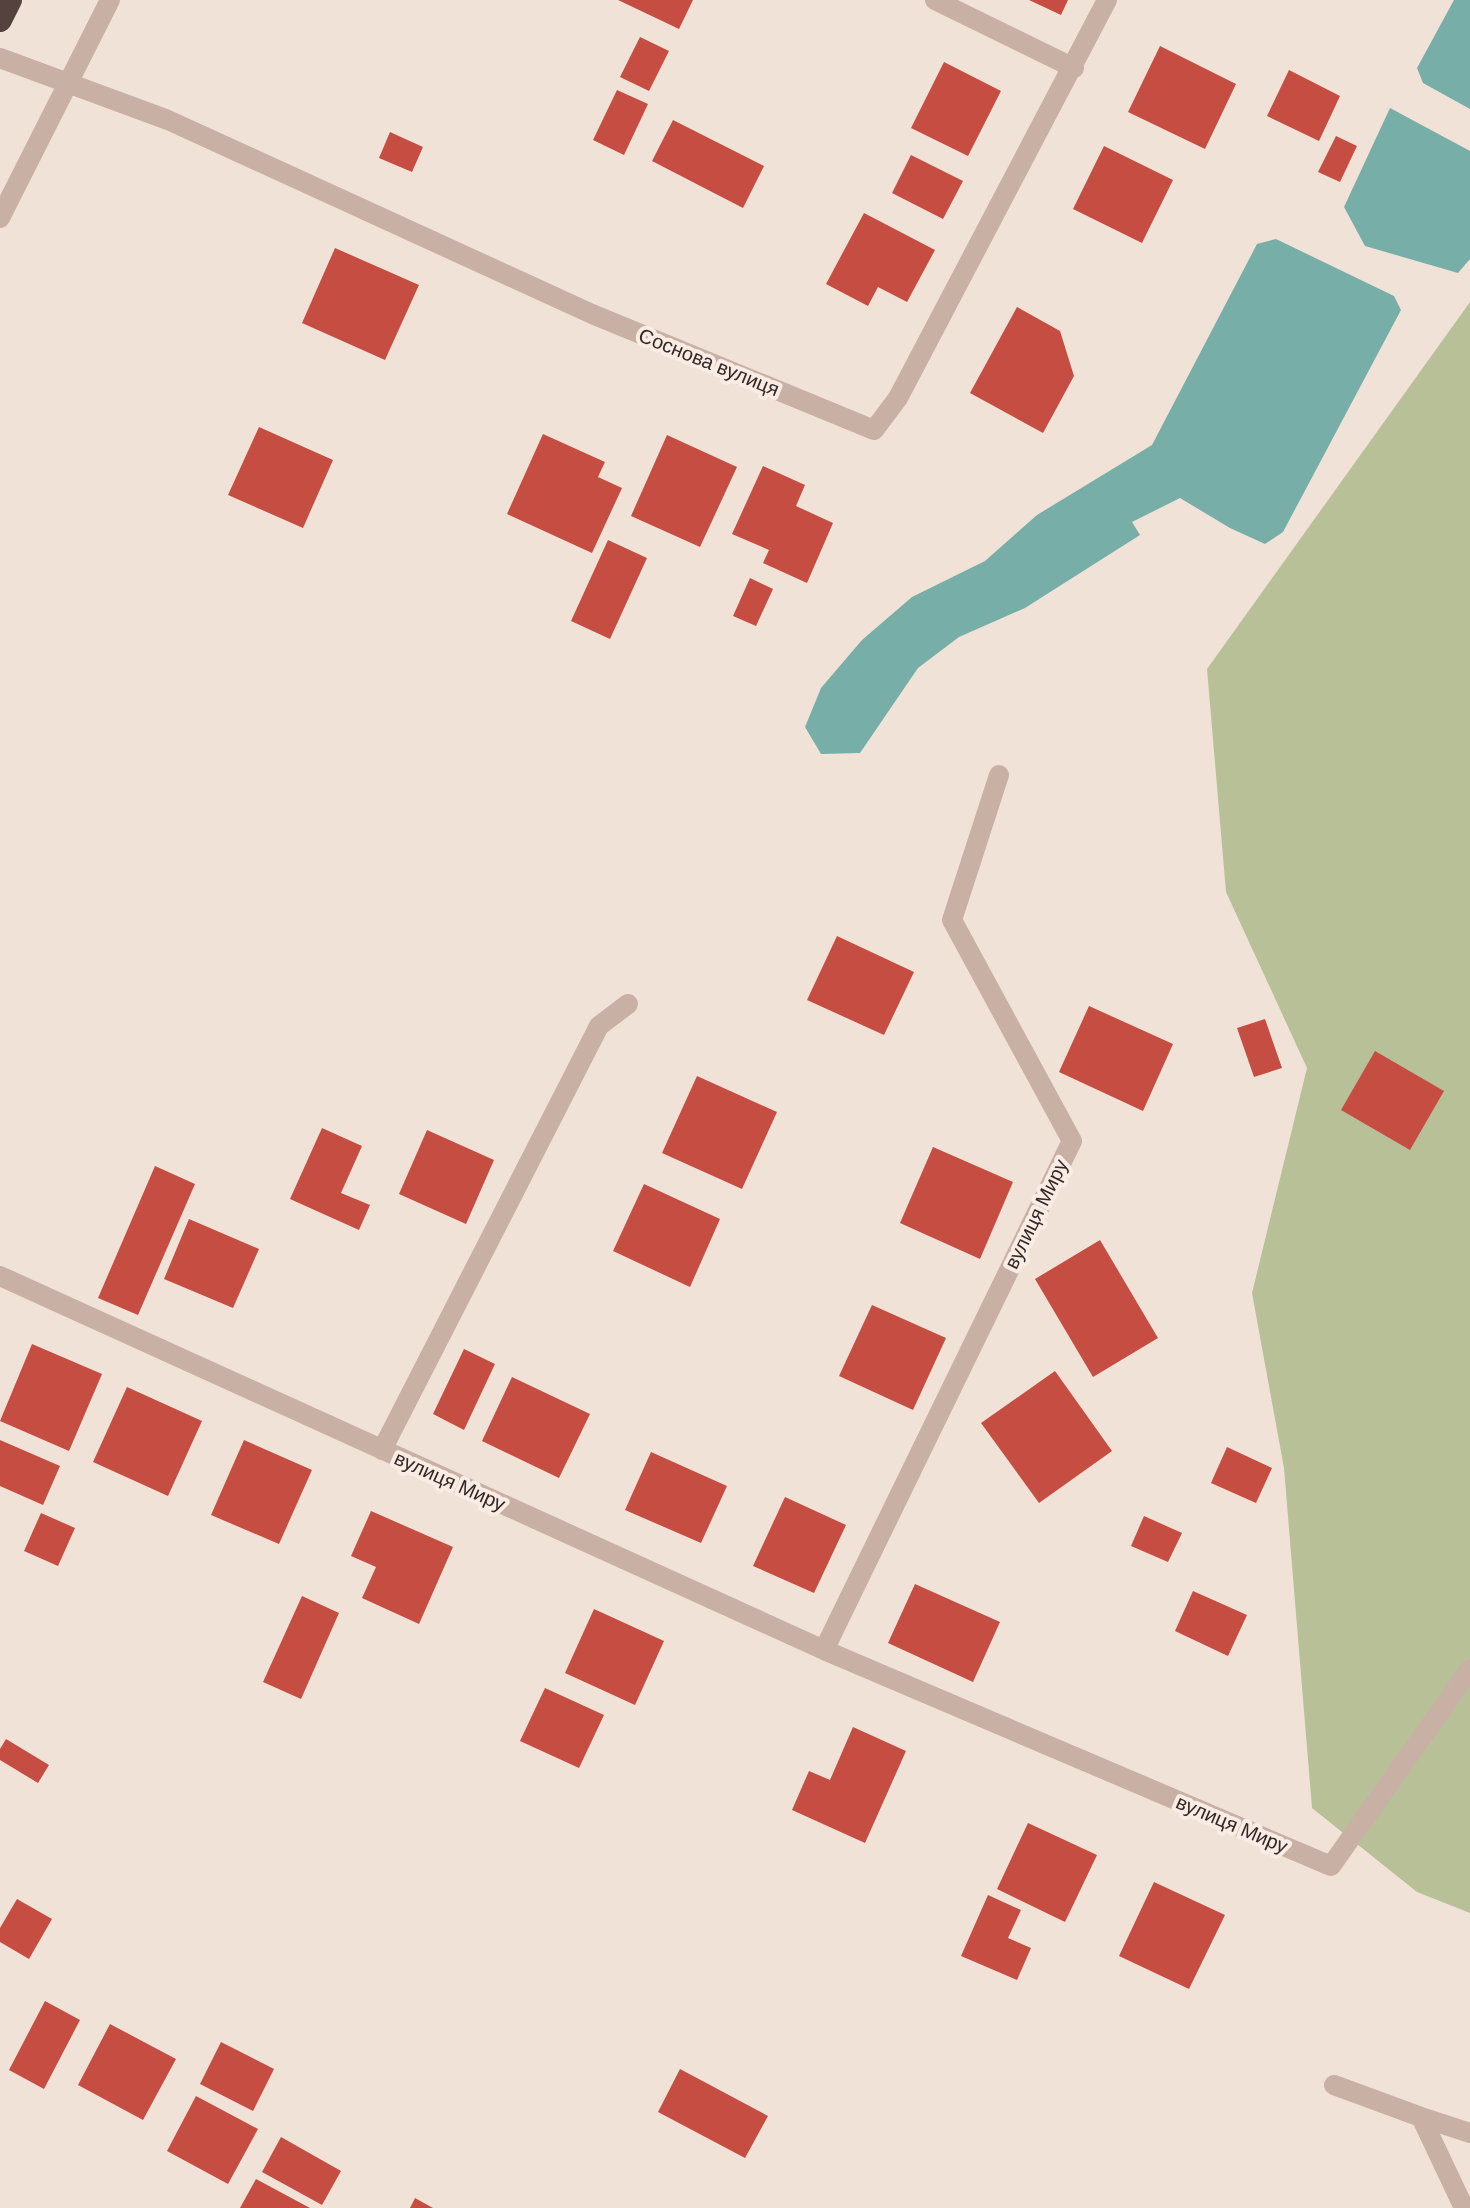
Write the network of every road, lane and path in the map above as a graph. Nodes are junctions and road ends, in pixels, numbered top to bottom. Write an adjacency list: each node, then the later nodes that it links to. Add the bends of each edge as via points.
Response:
1 (10, 0): 5 (highway)
2 (110, 0): 8 (street)
3 (935, 0): 7 (street)
4 (1107, 0): 7 (street, Соснова вулиця)
5 (0, 20)
6 (0, 58): 8 (street)
7 (1074, 68): 8 (street, Соснова вулиця, via 898,398 874,430 592,314 168,120)
8 (67, 83): 9 (street)
9 (0, 218)
10 (999, 775): 14 (street, вулиця Миру, via 952,920 1072,1141)
11 (628, 1004): 13 (street, вулиця Миру, via 599,1026)
12 (0, 1276): 13 (street, вулиця Миру)
13 (382, 1450): 14 (street, вулиця Миру)
14 (824, 1650): 15 (street, вулиця Миру, via 1331,1866)
15 (1470, 1669)
16 (1334, 2085): 17 (street)
17 (1421, 2117): 18 (street); 19 (street)
18 (1470, 2133)
19 (1464, 2208)

